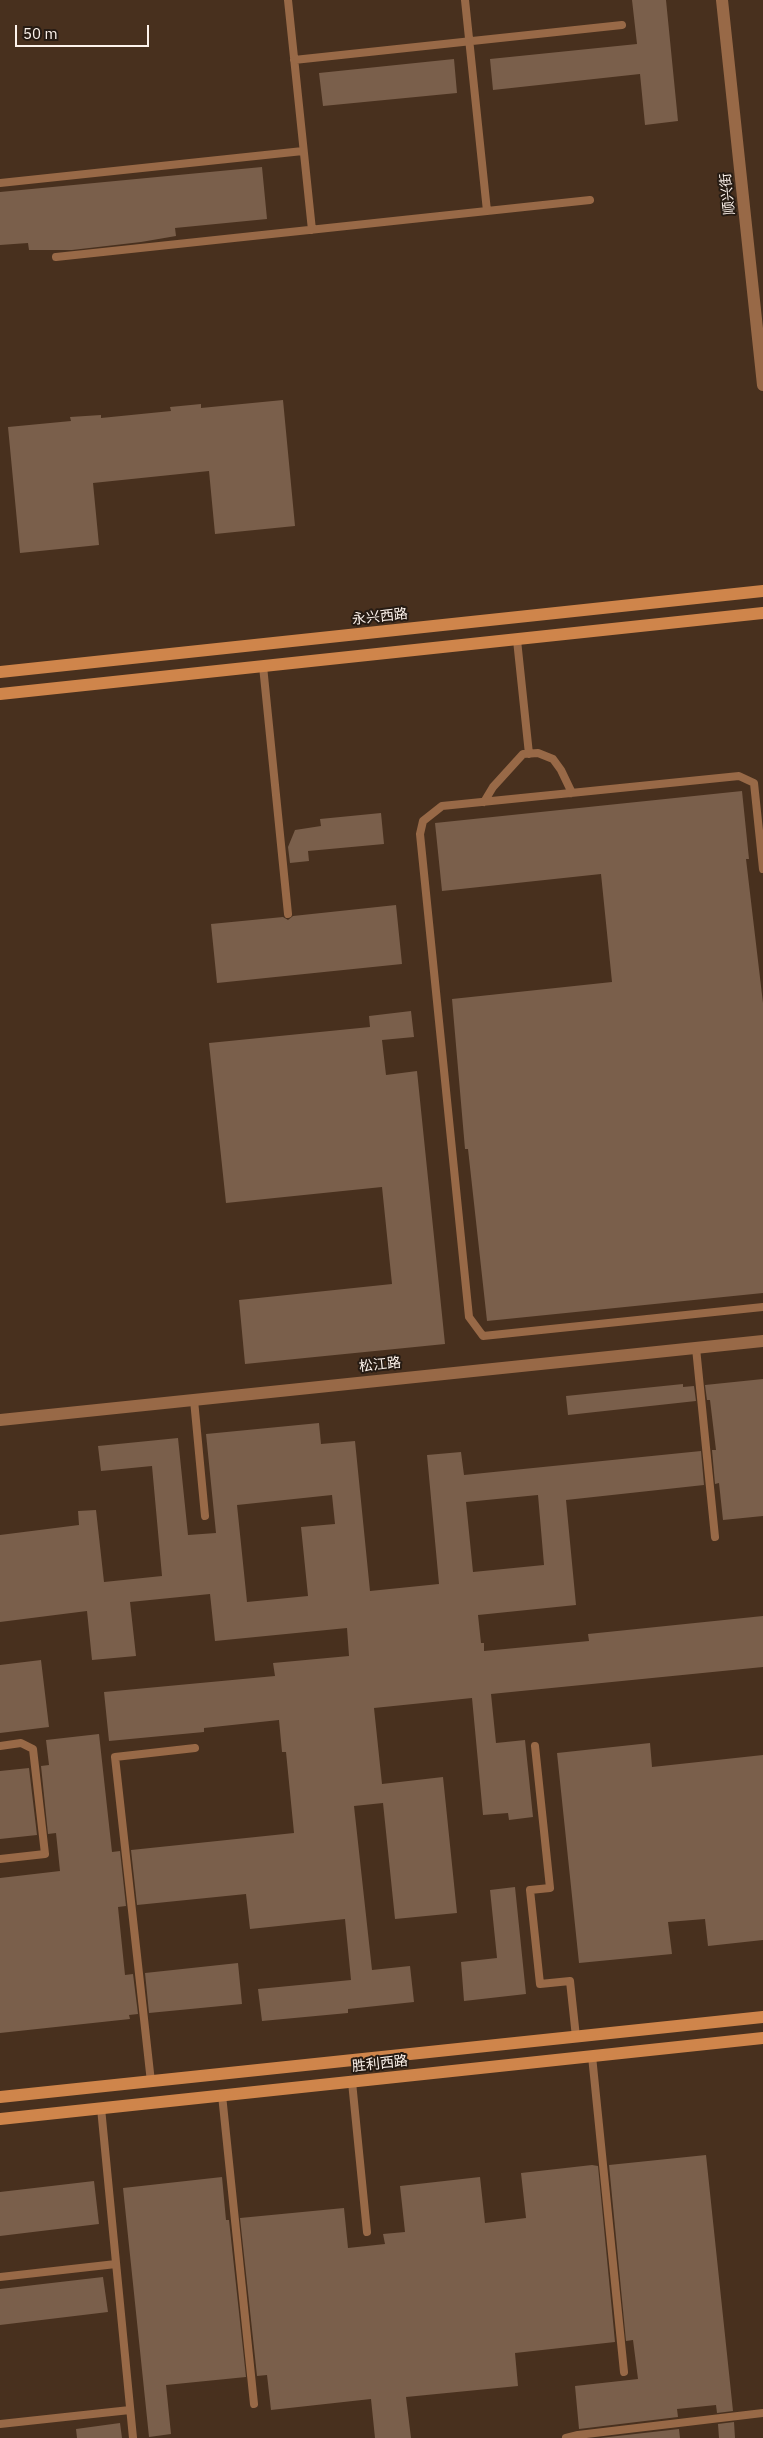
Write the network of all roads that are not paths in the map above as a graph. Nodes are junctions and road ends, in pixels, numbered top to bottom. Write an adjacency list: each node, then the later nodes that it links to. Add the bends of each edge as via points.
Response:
1 (288, 0): 6 (lane)
2 (465, 0): 5 (lane)
3 (722, 0): 13 (street, 顺兴街)
4 (622, 26): 5 (lane)
5 (470, 42): 6 (lane); 10 (lane)
6 (294, 60): 7 (lane)
7 (303, 151): 8 (lane); 11 (lane)
8 (0, 183)
9 (590, 200): 10 (lane)
10 (487, 211): 11 (lane)
11 (312, 230): 12 (lane)
12 (56, 257)
13 (763, 385)
14 (763, 591): 18 (main road, 永兴西路)
15 (763, 613): 16 (main road)
16 (517, 640): 17 (main road); 20 (lane)
17 (263, 666): 19 (main road); 24 (lane)
18 (0, 672)
19 (0, 694)
20 (529, 754): 21 (lane, via 538,753 553,759); 22 (lane, via 523,754 506,771)
21 (572, 793): 22 (lane); 23 (lane, via 739,776 754,783)
22 (484, 802): 25 (lane, via 442,806 423,821 420,834 469,1317 483,1336)
23 (763, 869)
24 (288, 914)
25 (763, 1307)
26 (763, 1341): 27 (street, 松江路)
27 (696, 1348): 28 (street, 松江路); 31 (lane)
28 (194, 1400): 29 (street, 松江路); 30 (lane)
29 (0, 1420)
30 (205, 1516)
31 (715, 1537)
32 (0, 1746): 35 (lane, via 21,1743 33,1748 45,1854)
33 (535, 1746): 37 (lane, via 550,1888 530,1890 540,1984 570,1981)
34 (195, 1748): 40 (lane, via 115,1757)
35 (0, 1859)
36 (763, 2017): 37 (main road, 胜利西路)
37 (576, 2037): 40 (main road, 胜利西路)
38 (763, 2038): 39 (main road, 胜利西路)
39 (592, 2056): 41 (main road, 胜利西路); 49 (lane)
40 (151, 2082): 43 (main road, 胜利西路)
41 (352, 2082): 42 (main road, 胜利西路); 46 (lane)
42 (222, 2095): 44 (main road, 胜利西路); 50 (lane)
43 (0, 2097)
44 (101, 2108): 45 (main road, 胜利西路); 47 (lane)
45 (0, 2119)
46 (367, 2232)
47 (116, 2264): 48 (lane); 51 (lane)
48 (0, 2277)
49 (624, 2372)
50 (254, 2404)
51 (130, 2410): 53 (lane); 54 (lane)
52 (763, 2413): 55 (lane)
53 (0, 2424)
54 (133, 2438)
55 (566, 2438)

